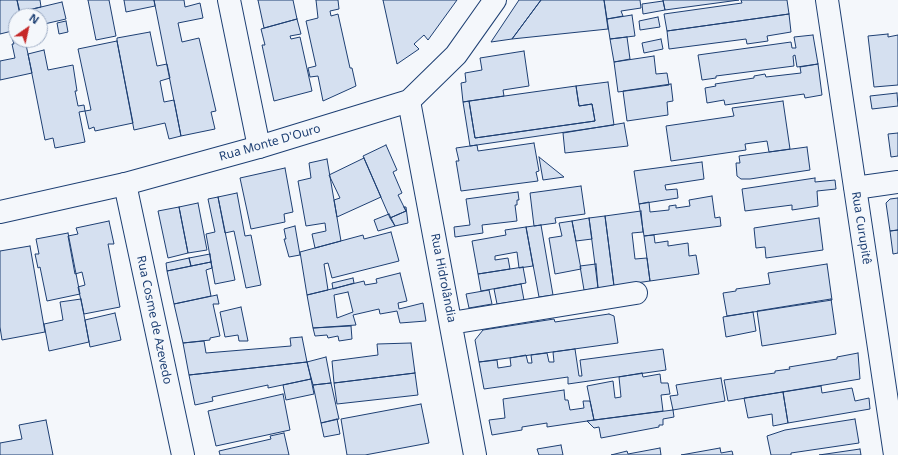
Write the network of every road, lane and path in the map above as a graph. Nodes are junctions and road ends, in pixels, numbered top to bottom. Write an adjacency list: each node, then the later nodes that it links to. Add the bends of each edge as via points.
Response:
1 (229, 0): 5 (street)
2 (495, 0): 4 (street, Rua Monte D'Ouro, via 456,55)
3 (827, 0): 8 (street, Rua Curupitê)
4 (409, 101): 5 (street, Rua Monte D'Ouro); 11 (street, Rua Hidrolândia)
5 (259, 147): 7 (street, Rua Monte D'Ouro)
6 (898, 182): 8 (street)
7 (125, 184): 9 (street, Rua Monte D'Ouro); 13 (street, Rua Cosme de Azevedo)
8 (855, 188): 12 (street, Rua Curupitê)
9 (0, 212)
10 (636, 293): 11 (street)
11 (451, 323): 14 (street, Rua Hidrolândia)
12 (892, 398): 15 (street, Rua Curupitê)
13 (183, 455)
14 (475, 455)
15 (896, 455)

